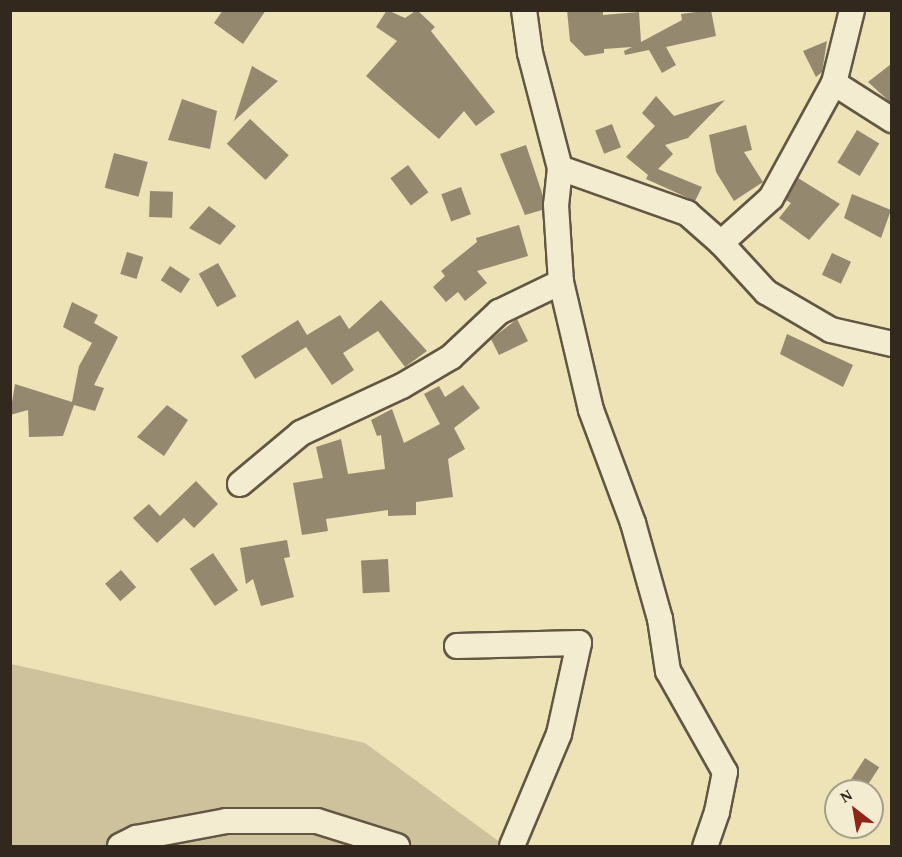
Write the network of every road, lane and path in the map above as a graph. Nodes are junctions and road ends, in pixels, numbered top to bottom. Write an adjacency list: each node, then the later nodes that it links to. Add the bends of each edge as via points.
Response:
1 (524, 10): 5 (street, via 530,53)
2 (852, 10): 3 (street)
3 (834, 83): 4 (street); 6 (street, via 771,198)
4 (891, 120)
5 (560, 168): 6 (street, via 687,213); 7 (street, via 556,205)
6 (721, 243): 8 (street, via 766,292 831,330)
7 (561, 282): 9 (street, via 499,312 451,357 402,386 301,433); 14 (street, via 591,410 633,523 660,619 668,671 725,772)
8 (891, 344)
9 (240, 484)
10 (457, 646): 13 (street, via 579,643 559,734)
11 (120, 846): 12 (street, via 136,838 226,821 306,820 317,820)
12 (397, 846)
13 (512, 846)
14 (705, 846)

